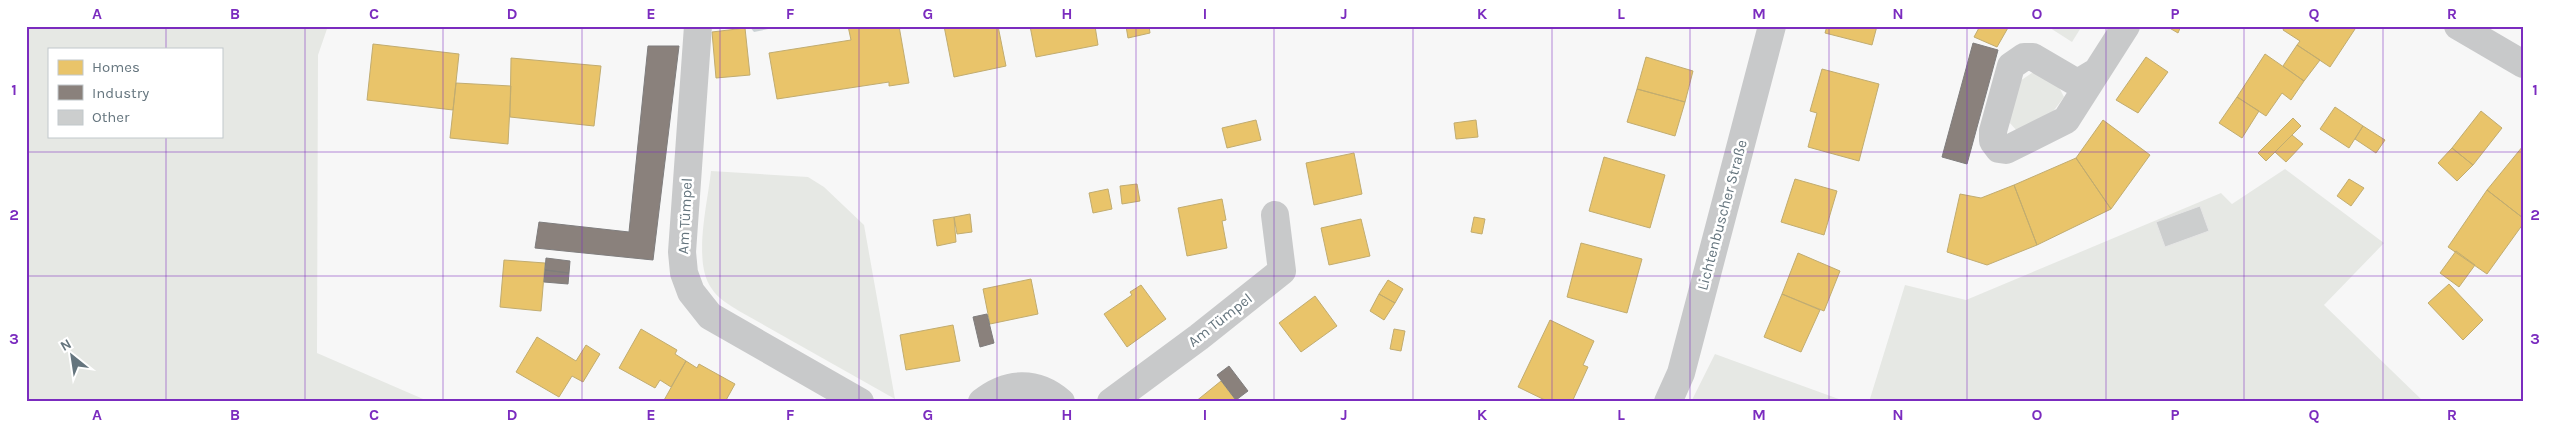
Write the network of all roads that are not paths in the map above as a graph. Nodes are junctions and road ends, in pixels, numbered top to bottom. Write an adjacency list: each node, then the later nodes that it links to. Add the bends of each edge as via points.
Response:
1 (698, 26): 8 (street, Am Tümpel, via 682,252 684,273 691,292 710,316)
2 (1772, 26): 12 (street, Lichtenbuscher Straße, via 1681,373)
3 (2126, 26): 6 (street)
4 (2458, 26): 5 (street)
5 (2523, 64)
6 (2096, 72)
7 (1275, 215): 11 (street, Am Tümpel, via 1282,271)
8 (860, 402)
9 (982, 402): 10 (street, via 997,390 1035,386)
10 (1061, 402)
11 (1111, 402)
12 (1668, 402)

